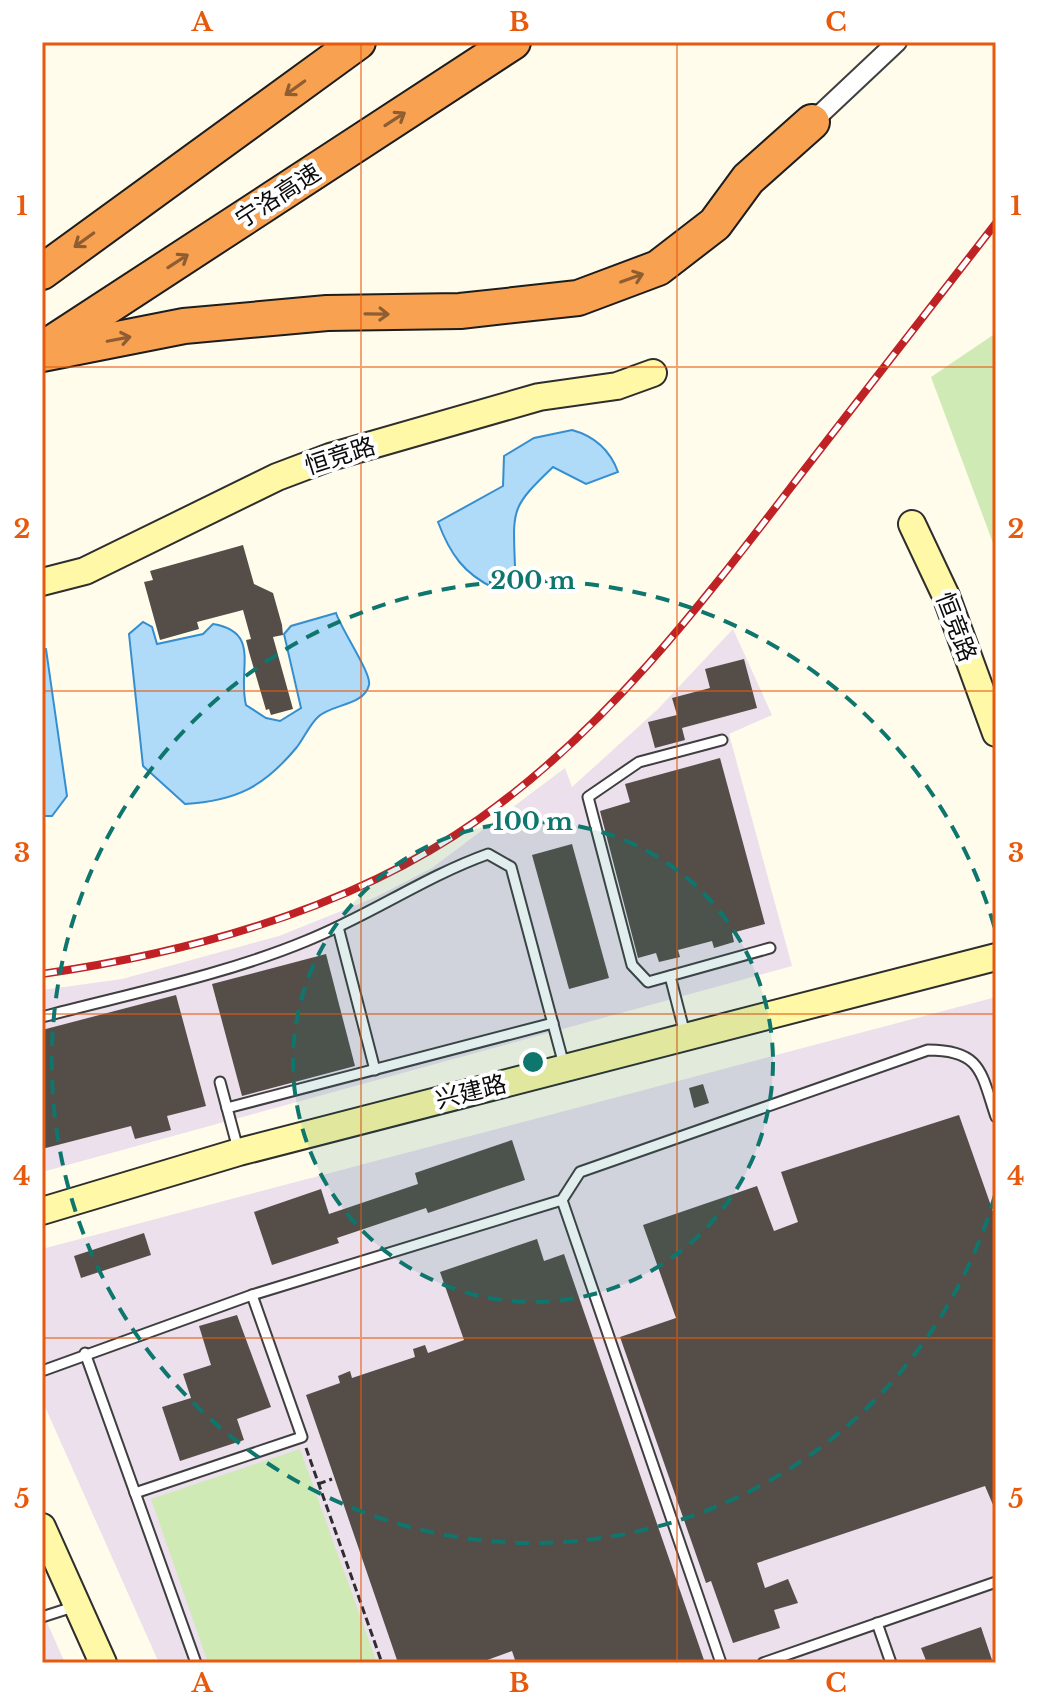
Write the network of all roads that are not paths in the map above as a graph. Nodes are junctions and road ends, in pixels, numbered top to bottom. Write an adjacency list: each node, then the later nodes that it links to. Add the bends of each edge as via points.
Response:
1 (358, 42): 5 (highway, one-way to 5)
2 (513, 42): 6 (highway, 宁洛高速, one-way to 2)
3 (897, 42): 4 (street)
4 (812, 122): 6 (highway, one-way to 4, via 184,326 327,313 460,311 578,298 658,268 715,224 748,179)
5 (42, 272)
6 (42, 352)
7 (653, 373): 9 (street, 恒竞路, via 617,386 539,397 330,457 277,477 85,571)
8 (912, 524): 10 (street, 恒竞路, via 946,596)
9 (42, 582)
10 (996, 733)
11 (722, 740): 15 (lane, via 639,762 588,797 632,965 648,982)
12 (338, 927): 16 (lane, via 177,982); 17 (lane, via 448,869 488,854 511,867); 20 (lane)
13 (770, 948): 15 (lane)
14 (996, 957): 18 (street, 兴建路)
15 (670, 976): 18 (lane)
16 (42, 1017)
17 (553, 1023): 19 (lane); 20 (lane)
18 (686, 1037): 19 (street, 兴建路)
19 (565, 1068): 24 (street, 兴建路)
20 (375, 1070): 22 (lane)
21 (220, 1082): 22 (lane)
22 (227, 1108): 24 (lane)
23 (996, 1117): 25 (lane, via 979,1068 956,1050 928,1050 580,1172)
24 (239, 1152): 26 (street, 兴建路)
25 (562, 1200): 27 (lane); 38 (lane)
26 (42, 1211)
27 (252, 1295): 28 (lane); 30 (lane, via 302,1437)
28 (85, 1353): 29 (lane); 30 (lane)
29 (42, 1371)
30 (135, 1493): 37 (lane)
31 (42, 1527): 33 (street)
32 (996, 1582): 35 (lane)
33 (77, 1605): 34 (lane); 36 (street)
34 (42, 1617)
35 (877, 1623): 39 (lane); 40 (lane)
36 (103, 1663)
37 (196, 1663)
38 (721, 1663)
39 (763, 1663)
40 (891, 1663)

